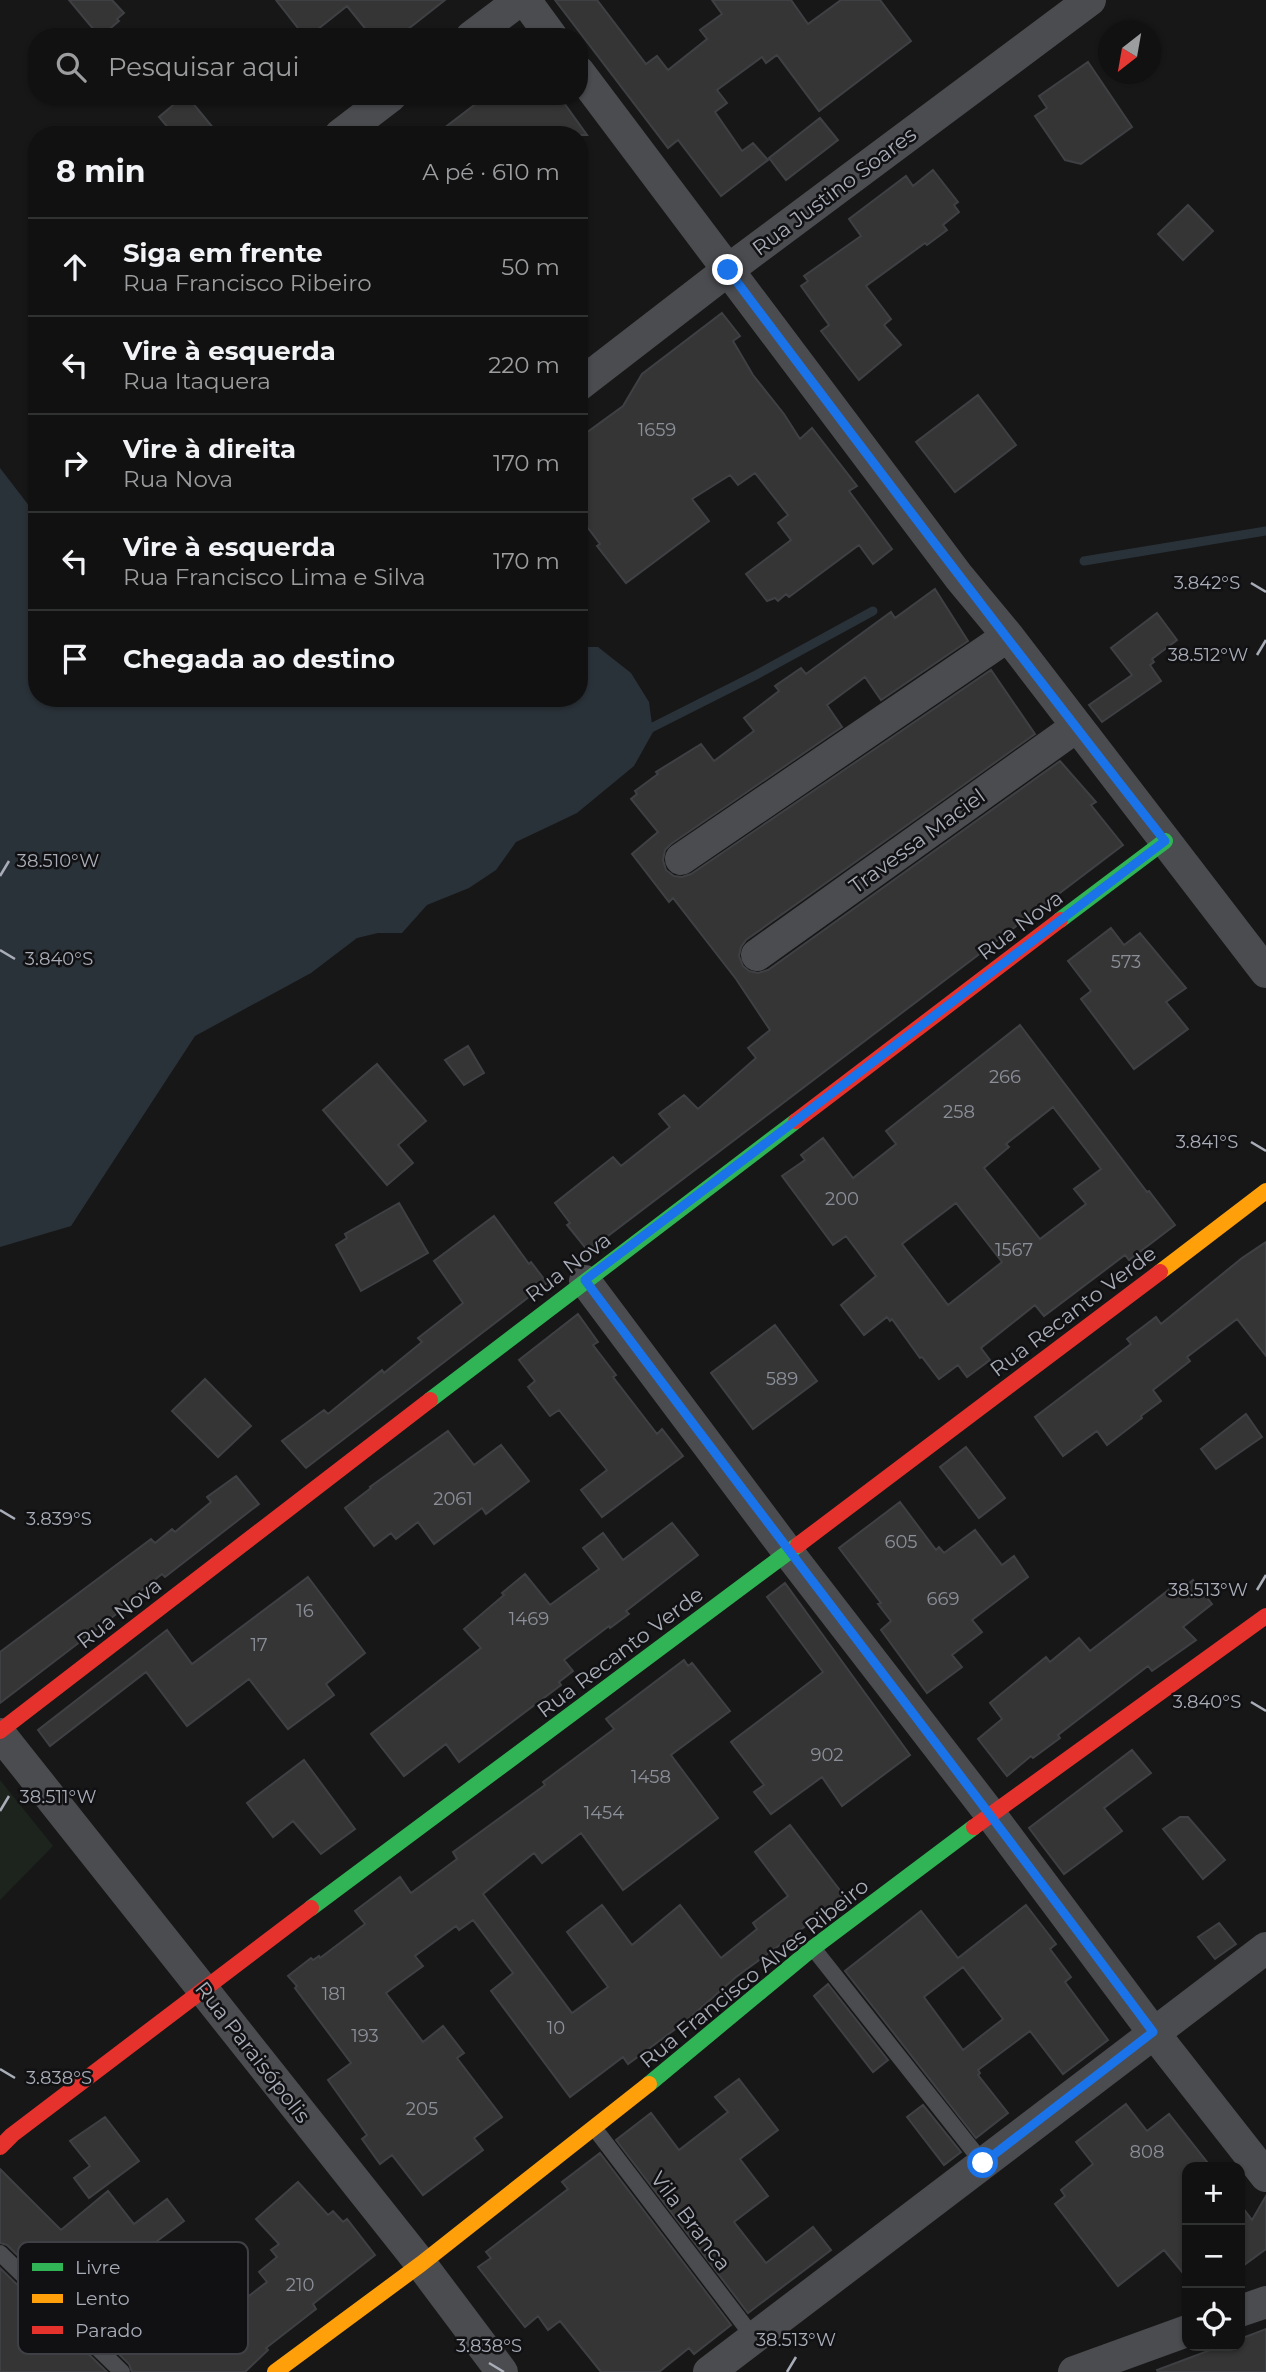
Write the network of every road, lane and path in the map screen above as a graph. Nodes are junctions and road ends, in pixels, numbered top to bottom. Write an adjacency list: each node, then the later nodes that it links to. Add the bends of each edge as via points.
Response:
1 (523, 0): 3 (street); 4 (street)
2 (1090, 0): 8 (street, Rua Justino Soares)
3 (484, 28)
4 (545, 28)
5 (588, 84): 8 (street)
6 (379, 105): 7 (street)
7 (352, 126)
8 (728, 270): 9 (street, Rua Justino Soares); 10 (street, via 950,566)
9 (588, 378)
10 (1008, 636): 11 (street); 13 (street)
11 (1076, 727): 12 (street); 14 (street, Travessa Maciel)
12 (1165, 841): 15 (street); 17 (street, Rua Nova)
13 (681, 859)
14 (757, 955)
15 (1266, 972)
16 (1266, 1191): 18 (street, Rua Recanto Verde)
17 (585, 1280): 18 (street); 20 (street, Rua Nova)
18 (788, 1552): 21 (street); 24 (street, Rua Recanto Verde)
19 (1266, 1616): 21 (street, Rua Francisco Alves Ribeiro)
20 (0, 1733): 24 (street, Rua Paraisópolis)
21 (991, 1815): 22 (street, Rua Francisco Alves Ribeiro); 25 (street)
22 (813, 1948): 26 (street, Rua Francisco Alves Ribeiro); 28 (lane)
23 (1266, 1948): 25 (street)
24 (203, 1989): 27 (street, Rua Recanto Verde); 31 (street, Rua Paraisópolis)
25 (1153, 2032): 28 (street); 29 (street)
26 (594, 2129): 31 (street, Rua Francisco Alves Ribeiro); 36 (lane, Vila Branca)
27 (0, 2147)
28 (983, 2163): 36 (street)
29 (1266, 2176)
30 (0, 2253): 32 (lane)
31 (421, 2264): 39 (street, Rua Francisco Alves Ribeiro); 40 (street, Rua Paraisópolis)
32 (18, 2271)
33 (1266, 2302): 34 (street)
34 (1245, 2310)
35 (1182, 2333): 42 (street)
36 (754, 2338): 41 (street)
37 (104, 2354): 38 (lane)
38 (122, 2372)
39 (275, 2372)
40 (502, 2372)
41 (709, 2372)
42 (1074, 2372)

